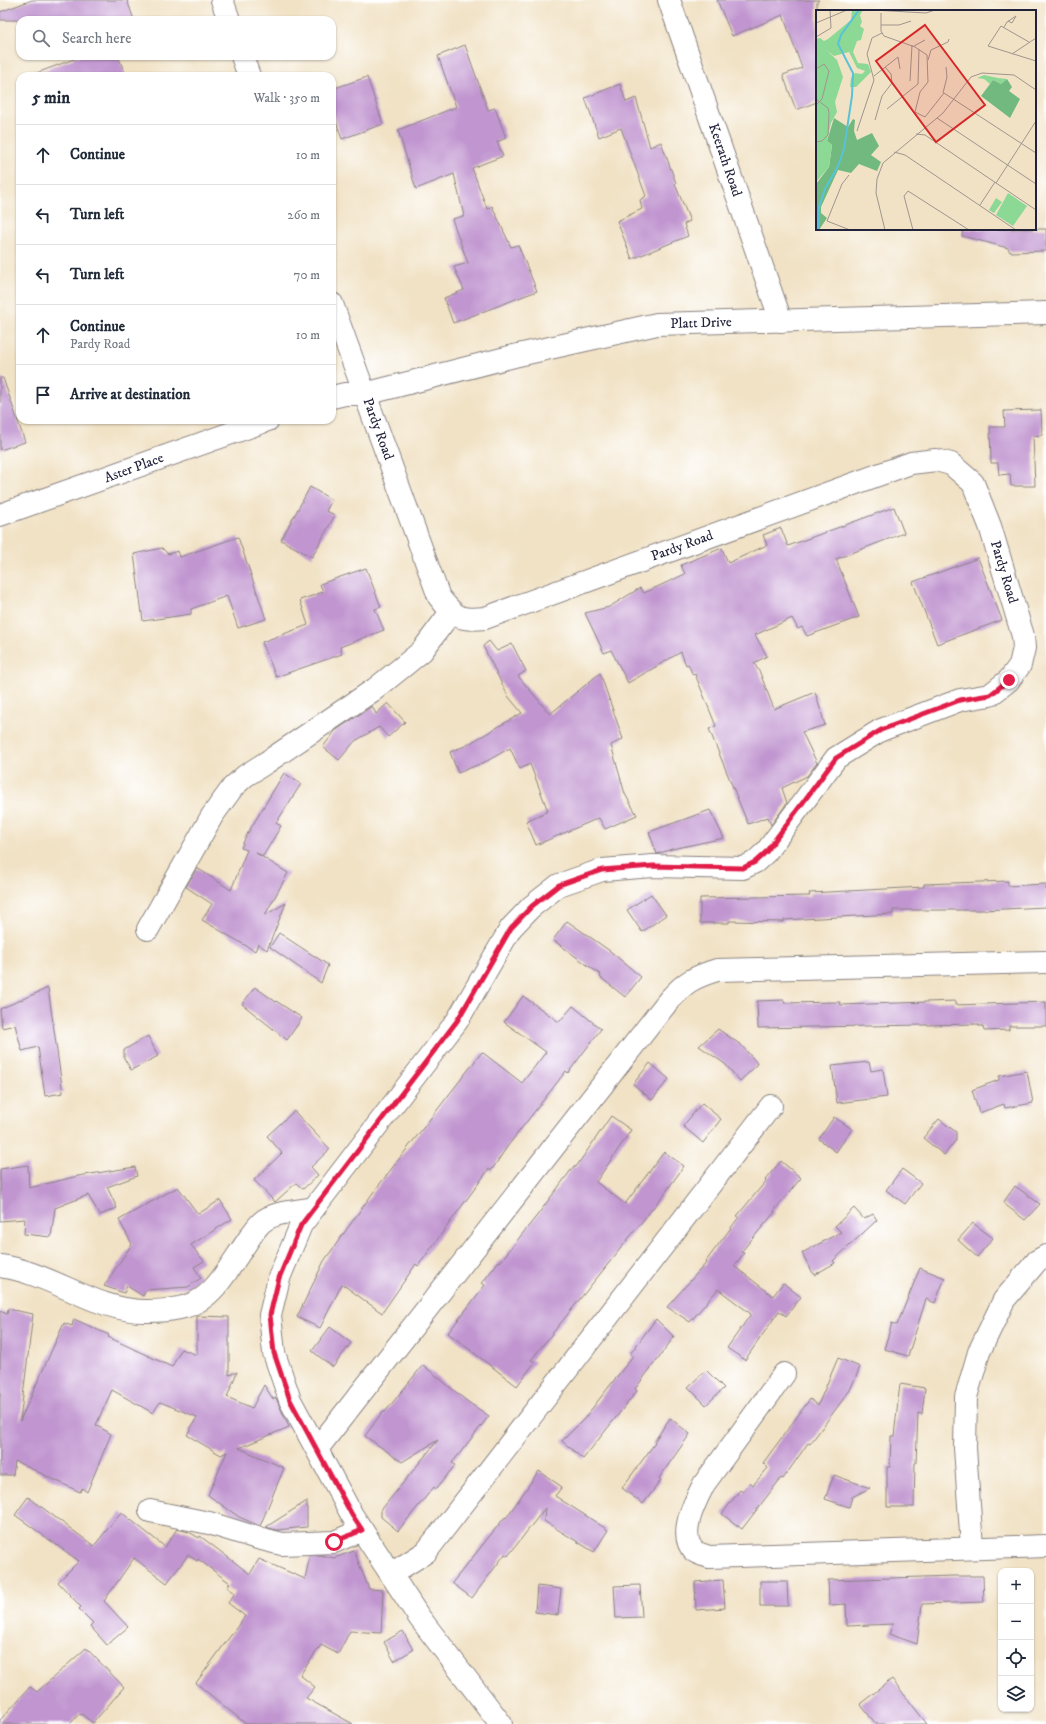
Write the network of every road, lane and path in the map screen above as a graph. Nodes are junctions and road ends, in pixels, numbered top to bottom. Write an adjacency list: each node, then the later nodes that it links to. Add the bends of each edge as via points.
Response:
1 (222, 0): 3 (street)
2 (669, 0): 8 (street, Keerath Road)
3 (228, 16)
4 (244, 60): 5 (street)
5 (248, 72)
6 (1046, 313): 8 (street, Platt Drive)
7 (336, 315): 9 (street, Pardy Road)
8 (781, 321): 9 (street, Platt Drive, via 657,324 514,356)
9 (365, 394): 10 (street); 13 (street, Pardy Road, via 439,597)
10 (336, 396)
11 (257, 424): 12 (street, Aster Place)
12 (0, 515)
13 (451, 612): 14 (street, via 422,651 405,665 374,689 245,776 233,787 212,816); 17 (street, Pardy Road, via 468,620 485,618 910,463 936,460 951,464 973,483 990,526 1023,636 1024,648 1020,665 1009,680 990,695 960,700 881,730 836,758 766,852 755,862 743,868 653,866 602,870 559,885 532,906 511,928 457,1021)
14 (148, 929)
15 (1046, 962): 21 (street, via 717,970 696,977 680,988 669,1000)
16 (771, 1106): 26 (street, via 426,1552)
17 (314, 1208): 19 (street, via 276,1214 262,1222 208,1296 192,1305 172,1311 143,1312 126,1309); 21 (street, Pardy Road, via 301,1225 282,1271 270,1315 274,1353 290,1400)
18 (1046, 1256): 25 (street, via 1037,1262 1004,1300 979,1352 966,1397 964,1448)
19 (0, 1266)
20 (784, 1374): 25 (street, via 704,1484 695,1501 688,1520 688,1533 693,1550 708,1557)
21 (317, 1449): 23 (street, Pardy Road)
22 (150, 1511): 23 (street, via 209,1523 282,1544 334,1542)
23 (362, 1530): 26 (street, Pardy Road)
24 (1046, 1546): 25 (street)
25 (972, 1547)
26 (391, 1574): 27 (street, Pardy Road, via 419,1617)
27 (501, 1724)

